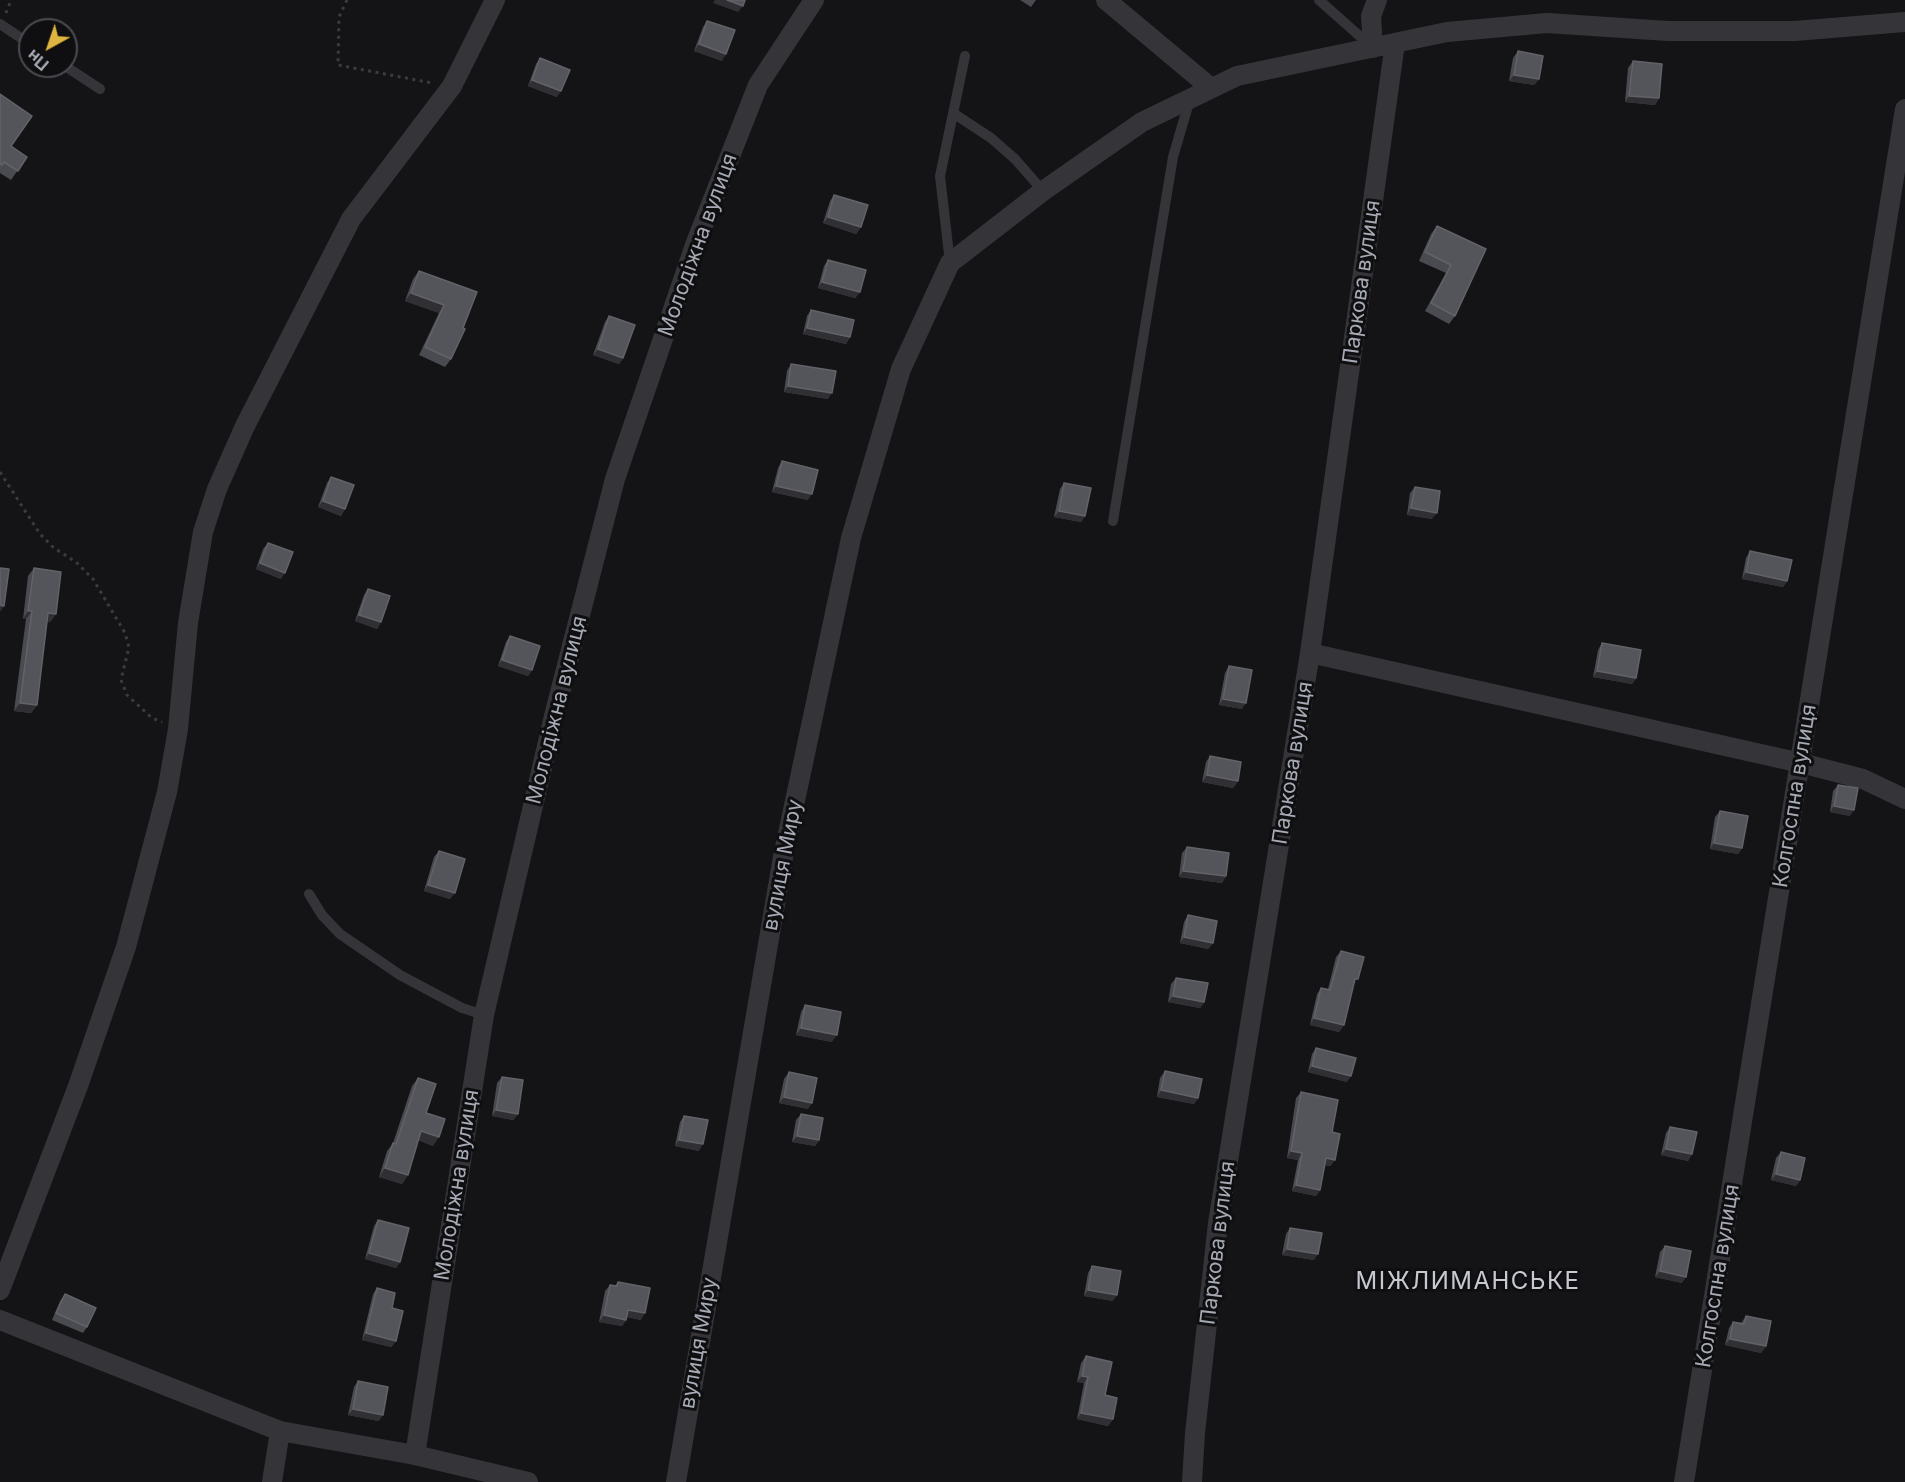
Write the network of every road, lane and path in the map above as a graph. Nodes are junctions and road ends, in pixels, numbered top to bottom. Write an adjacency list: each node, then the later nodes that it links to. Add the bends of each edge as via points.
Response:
1 (348, 0): 14 (path, via 339,17 338,65)
2 (495, 0): 14 (street)
3 (814, 0): 29 (street, Молодіжна вулиця, via 758,85 695,245 615,479 553,719)
4 (1106, 0): 15 (street)
5 (1319, 0): 11 (lane)
6 (1377, 0): 11 (street, via 1371,16)
7 (1905, 22): 10 (street, via 1795,31 1668,31 1547,23 1447,32)
8 (0, 24): 9 (lane)
9 (18, 36)
10 (1395, 43): 11 (street); 24 (street, Паркова вулиця)
11 (1372, 48): 15 (street, via 1237,76)
12 (965, 56): 19 (lane)
13 (78, 75): 16 (lane)
14 (452, 86): 25 (street, via 351,219 217,489 203,532 188,623)
15 (1211, 88): 17 (street)
16 (100, 89)
17 (1190, 98): 20 (street, via 1142,122); 23 (lane, via 1173,157)
18 (1905, 109): 26 (street, Колгоспна вулиця)
19 (953, 113): 20 (lane, via 991,138); 21 (lane, via 940,176)
20 (1043, 191): 21 (street)
21 (950, 263): 36 (street, вулиця Миру, via 901,369 851,538 783,857)
22 (0, 472): 25 (path, via 40,534 93,579 125,633 129,647 121,680 127,695 152,718)
23 (1113, 521)
24 (1310, 653): 26 (street); 37 (street, Паркова вулиця, via 1218,1223)
25 (178, 729): 30 (street, via 167,792 126,947)
26 (1801, 763): 27 (street, via 1863,779); 38 (street, Колгоспна вулиця)
27 (1905, 799)
28 (309, 894): 29 (lane, via 340,934 400,975 462,1008)
29 (484, 1015): 33 (street, Молодіжна вулиця)
30 (0, 1290)
31 (0, 1320): 32 (street)
32 (280, 1431): 33 (street); 34 (street)
33 (415, 1455): 35 (street)
34 (272, 1482)
35 (528, 1482)
36 (676, 1482)
37 (1192, 1482)
38 (1684, 1482)

